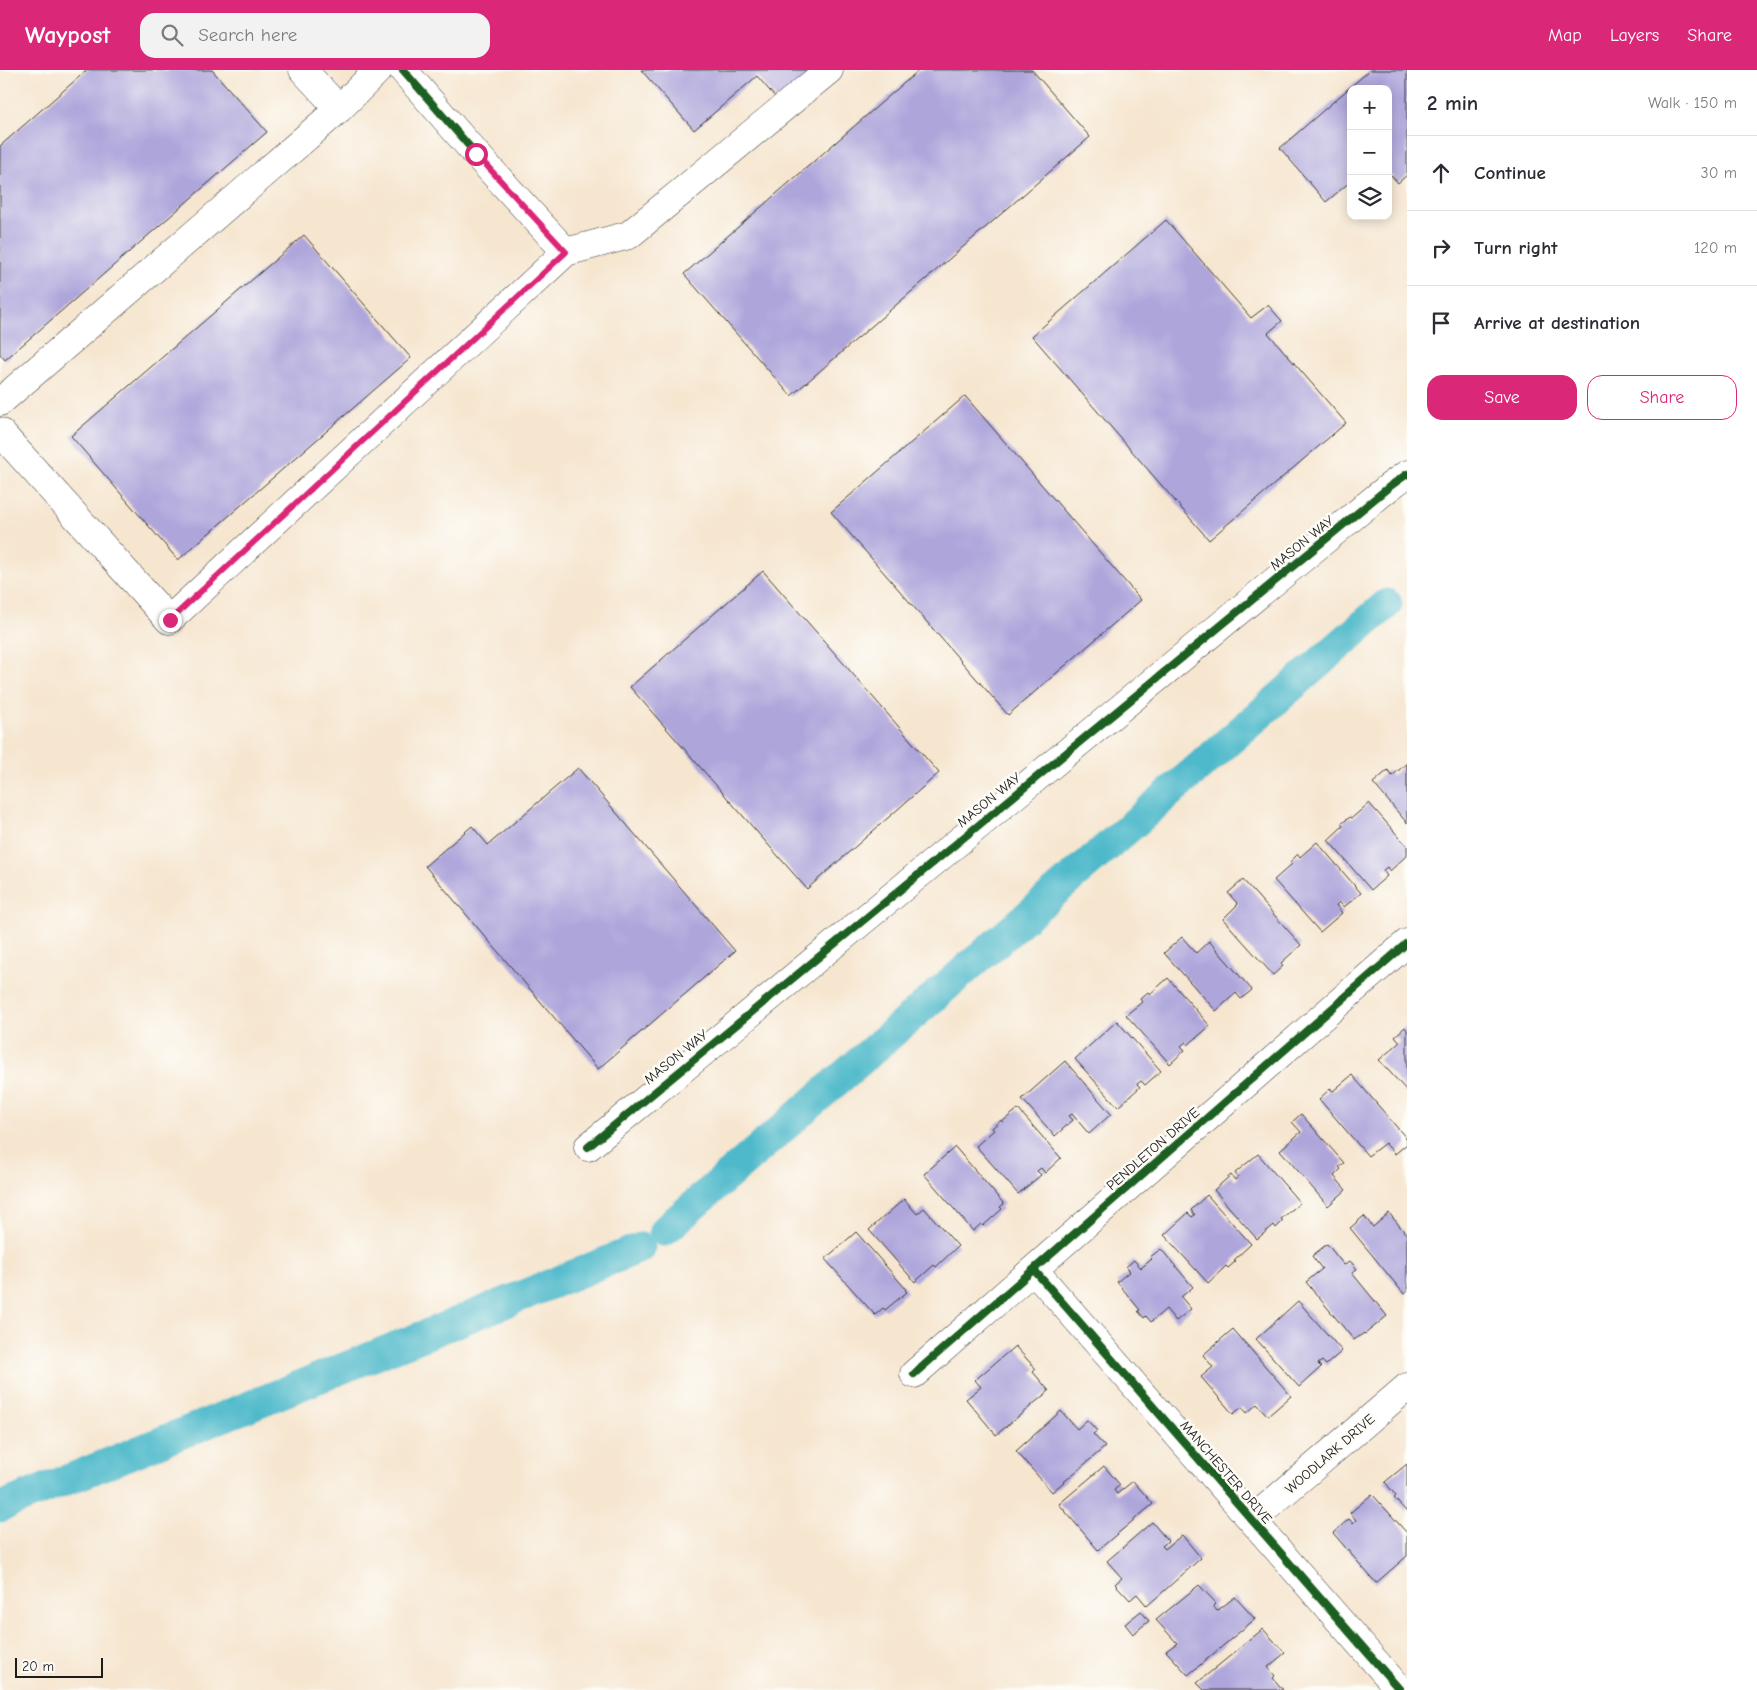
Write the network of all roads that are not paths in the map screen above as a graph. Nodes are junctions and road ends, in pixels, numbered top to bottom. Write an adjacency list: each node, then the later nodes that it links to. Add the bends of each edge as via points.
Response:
1 (303, 70): 5 (street)
2 (378, 70): 5 (street)
3 (403, 70): 6 (street)
4 (829, 70): 6 (street, via 629,234)
5 (339, 109): 7 (street)
6 (566, 252): 8 (street, via 170,620)
7 (0, 402)
8 (0, 432)
9 (1407, 474): 11 (street, MASON WAY)
10 (1407, 942): 12 (street, PENDLETON DRIVE)
11 (588, 1146)
12 (1034, 1270): 13 (street, PENDLETON DRIVE); 15 (street, MANCHESTER DRIVE)
13 (914, 1374)
14 (1407, 1387): 15 (street, WOODLARK DRIVE)
15 (1252, 1520): 16 (street, MANCHESTER DRIVE)
16 (1400, 1690)

